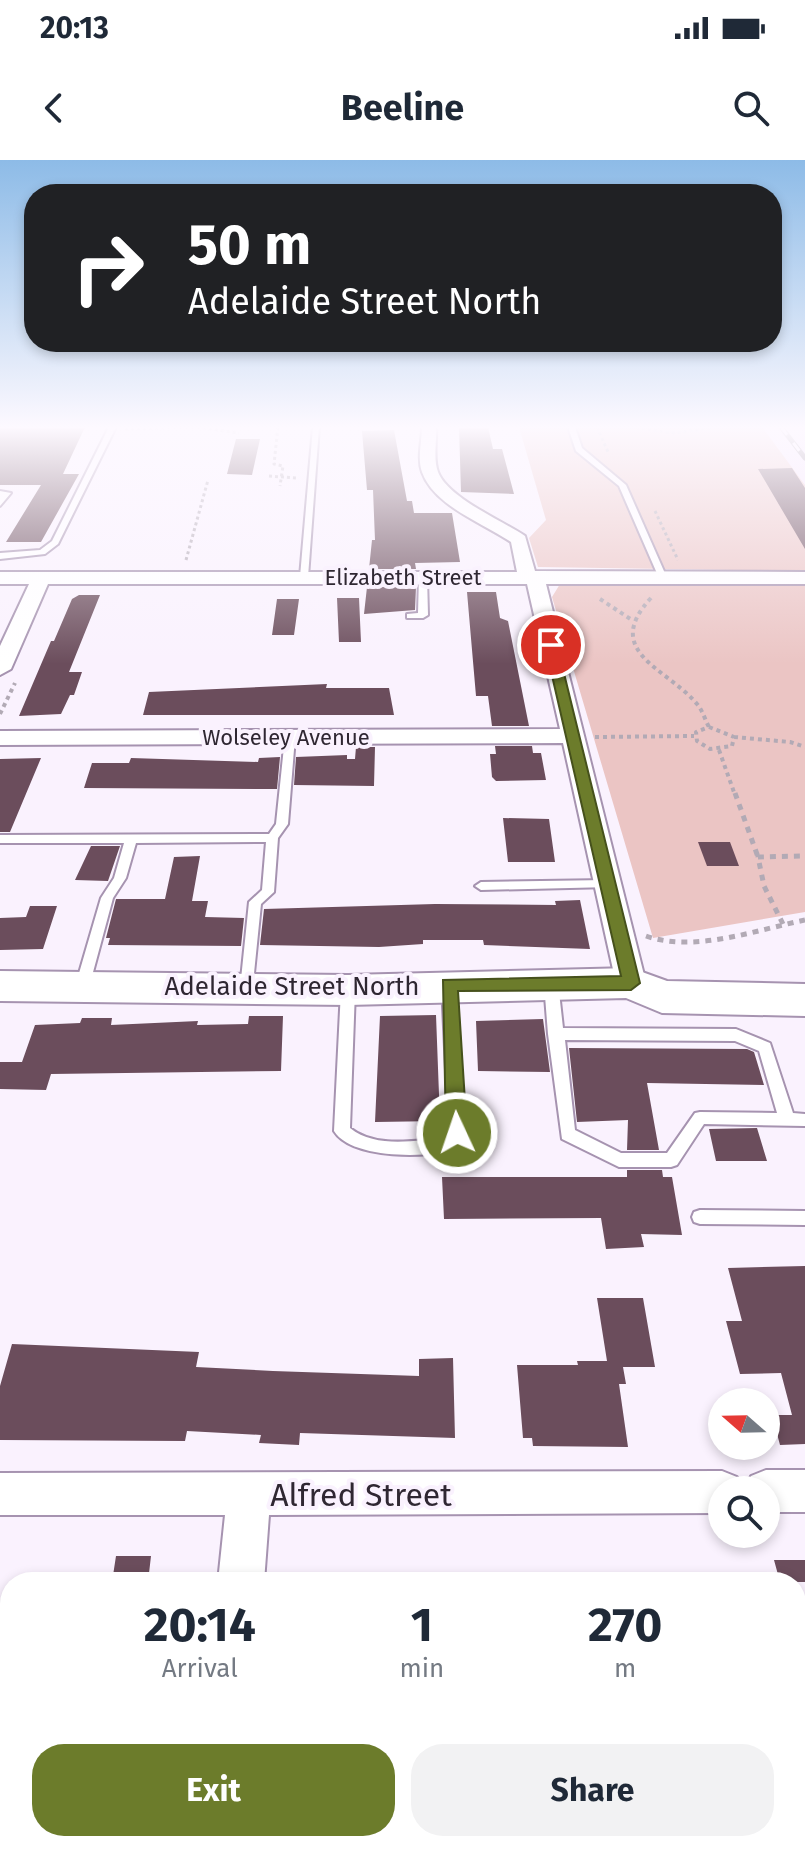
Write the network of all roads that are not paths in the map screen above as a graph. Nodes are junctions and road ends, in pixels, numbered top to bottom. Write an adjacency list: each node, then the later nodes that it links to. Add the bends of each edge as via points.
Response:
1 (73, 506): 5 (lane, via 55,542 42,552)
2 (310, 506): 6 (lane)
3 (464, 506): 8 (street, via 496,521 519,540)
4 (630, 506): 12 (lane)
5 (0, 556)
6 (304, 577): 7 (street, Elizabeth Street); 10 (street, Elizabeth Street)
7 (423, 577): 8 (street, Elizabeth Street); 13 (lane, via 423,615)
8 (531, 577): 12 (street, Elizabeth Street); 15 (street)
9 (0, 578): 10 (street, Elizabeth Street)
10 (41, 578): 14 (street)
11 (805, 578): 12 (street, Elizabeth Street)
12 (660, 586)
13 (410, 616)
14 (0, 669)
15 (573, 736): 16 (street, Wolseley Avenue); 21 (street)
16 (290, 737): 17 (street, Wolseley Avenue); 18 (lane, via 282,824)
17 (0, 738)
18 (272, 838): 20 (lane); 29 (lane, via 268,892 255,902)
19 (0, 839): 20 (lane)
20 (131, 839): 28 (lane, via 120,878 107,898)
21 (607, 884): 22 (lane); 25 (street)
22 (481, 886)
23 (805, 974): 25 (main road, Adelaide Street North, via 656,971)
24 (551, 982): 25 (main road, Adelaide Street North); 26 (main road, Adelaide Street North); 32 (lane)
25 (631, 983): 31 (main road, Adelaide Street North, via 662,997)
26 (449, 985): 30 (main road, Adelaide Street North); 30 (lane, via 457,1133 453,1144 374,1146 350,1140 342,1131)
27 (0, 986): 28 (main road, Adelaide Street North)
28 (82, 987): 29 (main road, Adelaide Street North)
29 (247, 989): 30 (main road, Adelaide Street North)
30 (348, 990)
31 (805, 1000)
32 (555, 1034): 33 (lane, via 736,1035 765,1047); 33 (lane, via 568,1134 619,1160 671,1160 700,1118)
33 (787, 1120): 34 (lane)
34 (805, 1120)
35 (700, 1217): 36 (lane)
36 (805, 1218)
37 (780, 1491): 38 (street)
38 (805, 1491)
39 (708, 1492): 41 (street, Alfred Street)
40 (0, 1494): 41 (street, Alfred Street)
41 (249, 1496): 42 (street)
42 (242, 1572)

